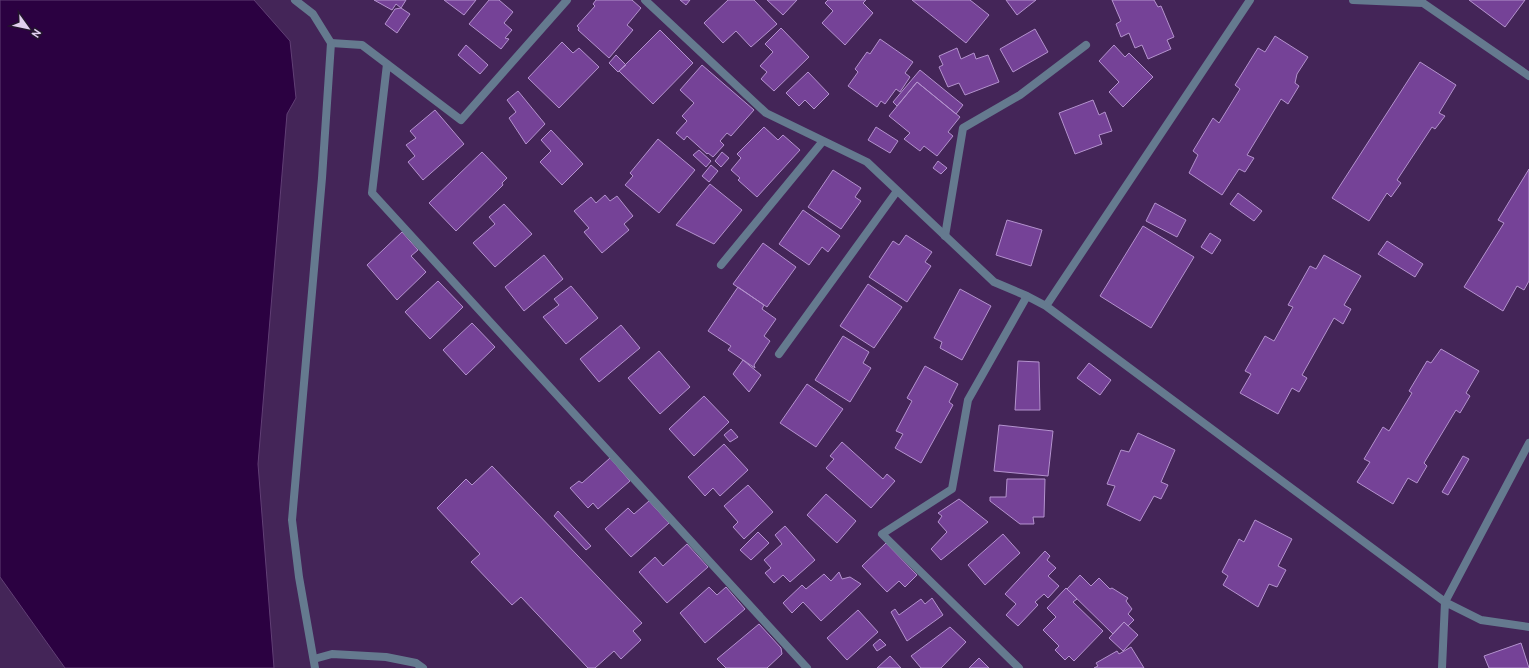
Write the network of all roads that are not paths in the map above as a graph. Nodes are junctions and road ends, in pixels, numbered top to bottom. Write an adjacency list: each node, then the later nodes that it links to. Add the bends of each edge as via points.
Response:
1 (295, 0): 6 (street, via 313,14)
2 (566, 0): 8 (street, via 461,120)
3 (645, 0): 10 (street, via 766,113)
4 (1250, 0): 15 (street)
5 (1353, 0): 9 (street, via 1423,3)
6 (331, 43): 8 (street, via 362,45); 20 (street, via 322,178 292,520 298,577)
7 (1086, 45): 12 (street, via 1020,95 963,128)
8 (387, 64): 23 (street, via 372,194)
9 (1529, 76)
10 (823, 141): 11 (street, via 867,162); 13 (street)
11 (897, 191): 12 (street); 16 (street)
12 (945, 236): 14 (street, via 994,282)
13 (721, 265)
14 (1027, 296): 15 (street); 24 (street, via 968,400 952,489 882,534)
15 (1046, 306): 18 (street)
16 (779, 354)
17 (1529, 443): 18 (street)
18 (1445, 602): 19 (street, via 1481,620); 25 (street)
19 (1529, 627)
20 (314, 659): 21 (street); 22 (street, via 332,654 386,657 416,662)
21 (315, 668)
22 (423, 668)
23 (807, 668)
24 (1018, 668)
25 (1442, 668)

